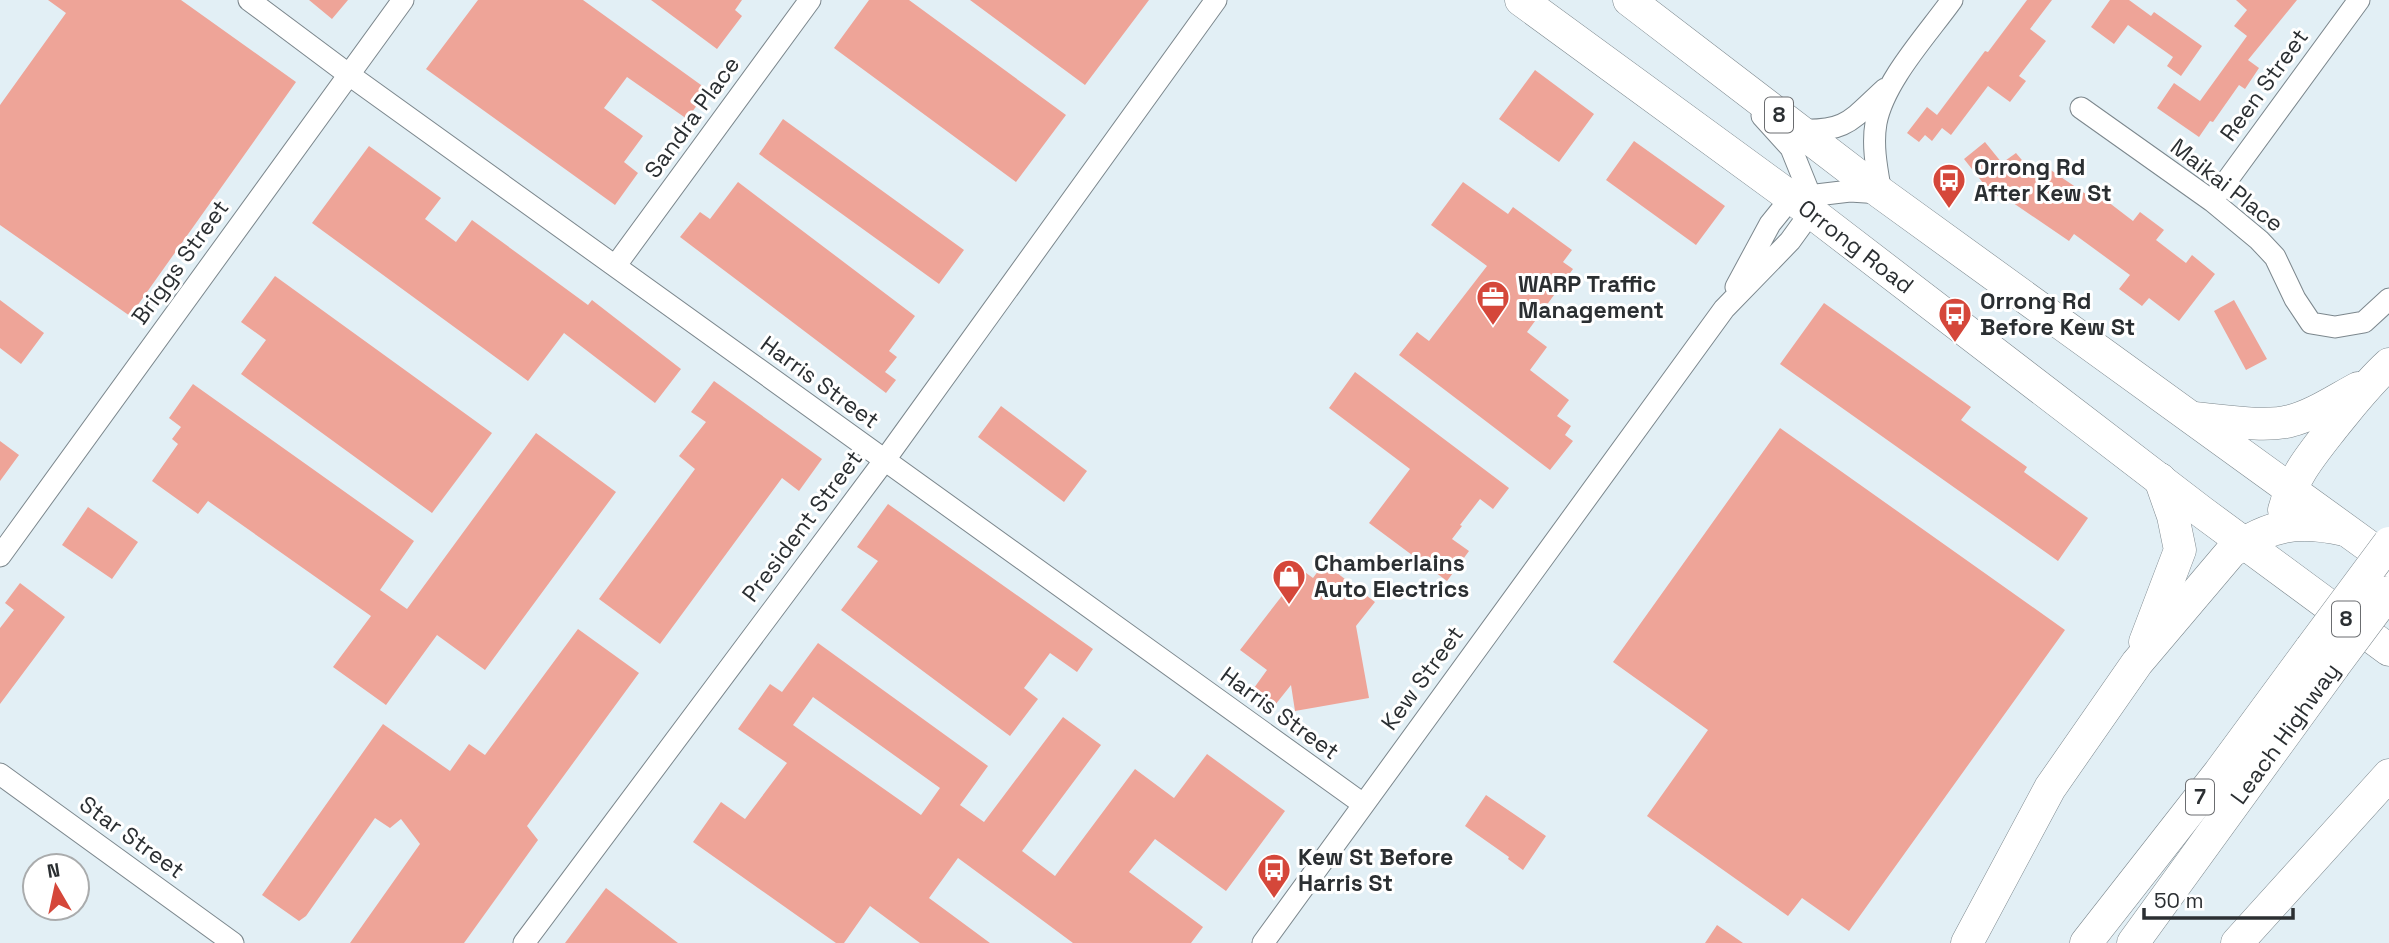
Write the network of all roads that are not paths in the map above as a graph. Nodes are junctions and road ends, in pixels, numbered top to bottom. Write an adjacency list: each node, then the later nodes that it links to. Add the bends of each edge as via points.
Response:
1 (249, 0): 9 (street, Harris Street)
2 (403, 0): 9 (street, Briggs Street)
3 (810, 0): 16 (street, Sandra Place)
4 (1216, 0): 20 (street, President Street)
5 (1521, 0): 14 (highway, Orrong Road / 8)
6 (1952, 0): 10 (street)
7 (2359, 0): 15 (street, Reen Street)
8 (1638, 7): 12 (highway, 8); 14 (street, via 1791,148)
9 (348, 74): 16 (street, Harris Street); 27 (street, Briggs Street)
10 (1892, 83): 12 (street, via 1844,125 1824,131); 13 (street, via 1876,125)
11 (2081, 108): 15 (street, Maikai Place)
12 (1799, 130): 13 (highway, 8)
13 (1881, 193): 14 (street, via 1850,191); 19 (highway, 8)
14 (1804, 201): 21 (highway, Orrong Road / 8); 36 (street, Kew Street, via 1770,224 1724,309)
15 (2212, 201): 17 (street, Maikai Place, via 2275,257 2311,323 2335,327 2364,322)
16 (616, 265): 20 (street, Harris Street)
17 (2389, 299)
18 (2379, 373): 19 (highway, via 2287,422); 22 (highway, via 2302,467)
19 (2193, 418): 22 (highway, 8)
20 (884, 461): 36 (street, Harris Street); 38 (street, President Street)
21 (2160, 479): 25 (highway, Orrong Road / 8); 33 (highway, via 2174,516 2179,550)
22 (2290, 489): 23 (highway); 24 (highway, 8)
23 (2281, 526): 24 (highway, via 2318,524); 25 (highway); 29 (highway)
24 (2347, 531): 28 (highway, 8)
25 (2244, 542): 29 (highway, Orrong Road / 8); 33 (highway)
26 (2389, 543): 32 (highway, Leach Highway / 7, bridge)
27 (0, 556)
28 (2389, 561)
29 (2304, 587): 31 (highway, Orrong Road / 8)
30 (2389, 592): 32 (highway, Leach Highway / 7, bridge)
31 (2389, 650)
32 (2323, 657): 41 (highway, Leach Highway / 7, via 2219,773); 42 (highway, Leach Highway / 7)
33 (2137, 663): 40 (highway, via 2050,788)
34 (0, 774): 37 (street, Star Street)
35 (2389, 775): 43 (highway)
36 (1363, 804): 39 (street, Kew Street)
37 (233, 943)
38 (524, 943)
39 (1263, 943)
40 (1967, 943)
41 (2086, 943)
42 (2133, 943)
43 (2237, 943)

